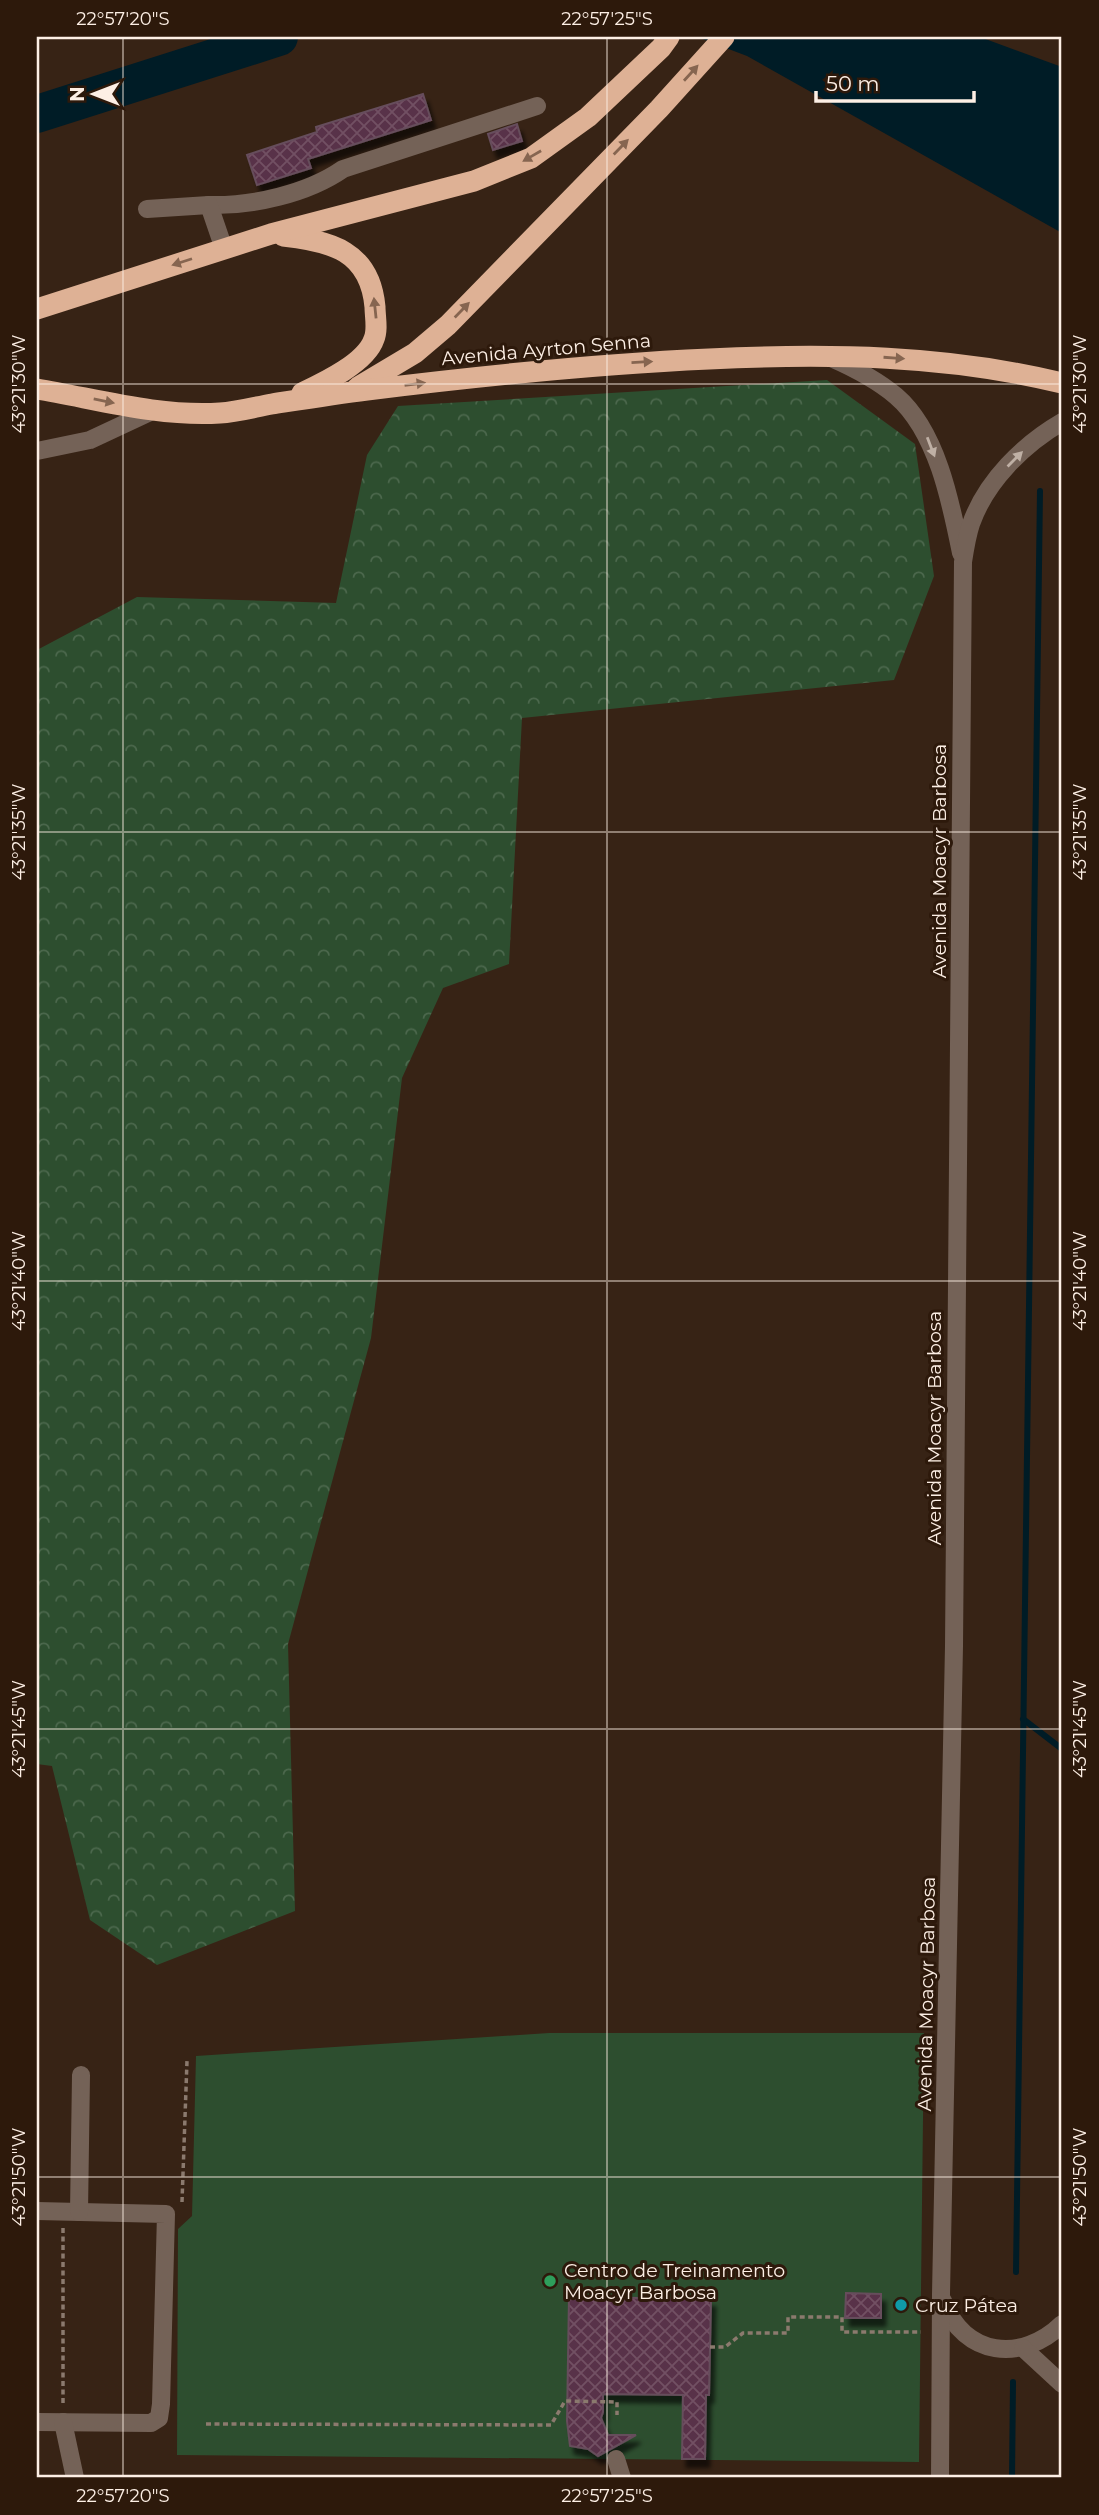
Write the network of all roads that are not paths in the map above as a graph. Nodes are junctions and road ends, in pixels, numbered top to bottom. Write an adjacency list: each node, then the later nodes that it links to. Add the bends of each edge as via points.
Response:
1 (668, 37): 6 (highway, one-way to 6, via 588,117 531,158 474,181)
2 (724, 37): 12 (highway, one-way to 2, via 415,353 448,325)
3 (537, 106): 4 (street, via 343,169 329,179 270,199 237,206)
4 (209, 205): 5 (street); 7 (street)
5 (147, 209)
6 (271, 234): 7 (highway); 13 (highway, one-way to 6, via 364,355 374,340 374,299 367,274 355,258 315,239)
7 (224, 249): 8 (highway, one-way to 8)
8 (37, 309)
9 (828, 356): 10 (highway, Avenida Ayrton Senna, one-way to 10, via 944,361); 12 (highway, Avenida Ayrton Senna, one-way to 9, via 589,365); 17 (street, Avenida Moacyr Barbosa, one-way to 17, via 859,370 896,396 917,421 943,480)
10 (1062, 383)
11 (37, 388): 14 (highway, Avenida Ayrton Senna, one-way to 14)
12 (348, 392): 13 (highway, Avenida Ayrton Senna)
13 (286, 402): 14 (highway, Avenida Ayrton Senna, via 221,413)
14 (152, 411): 16 (street, via 90,440)
15 (1062, 422): 17 (street, Avenida Moacyr Barbosa, one-way to 15, via 974,515 997,479)
16 (37, 452)
17 (962, 562): 21 (street, Avenida Moacyr Barbosa, via 954,1646)
18 (80, 2074): 20 (street)
19 (37, 2211): 20 (street)
20 (71, 2212): 26 (street, via 166,2214 161,2404 159,2418 151,2423)
21 (941, 2294): 23 (street, Avenida Moacyr Barbosa, via 953,2320 971,2338 995,2348); 28 (street, Avenida Moacyr Barbosa)
22 (1062, 2324): 23 (street, via 1046,2338)
23 (1023, 2348): 24 (street)
24 (1062, 2384)
25 (37, 2422): 26 (street)
26 (63, 2422): 29 (street)
27 (616, 2459): 30 (street)
28 (935, 2477)
29 (75, 2478)
30 (622, 2478)

